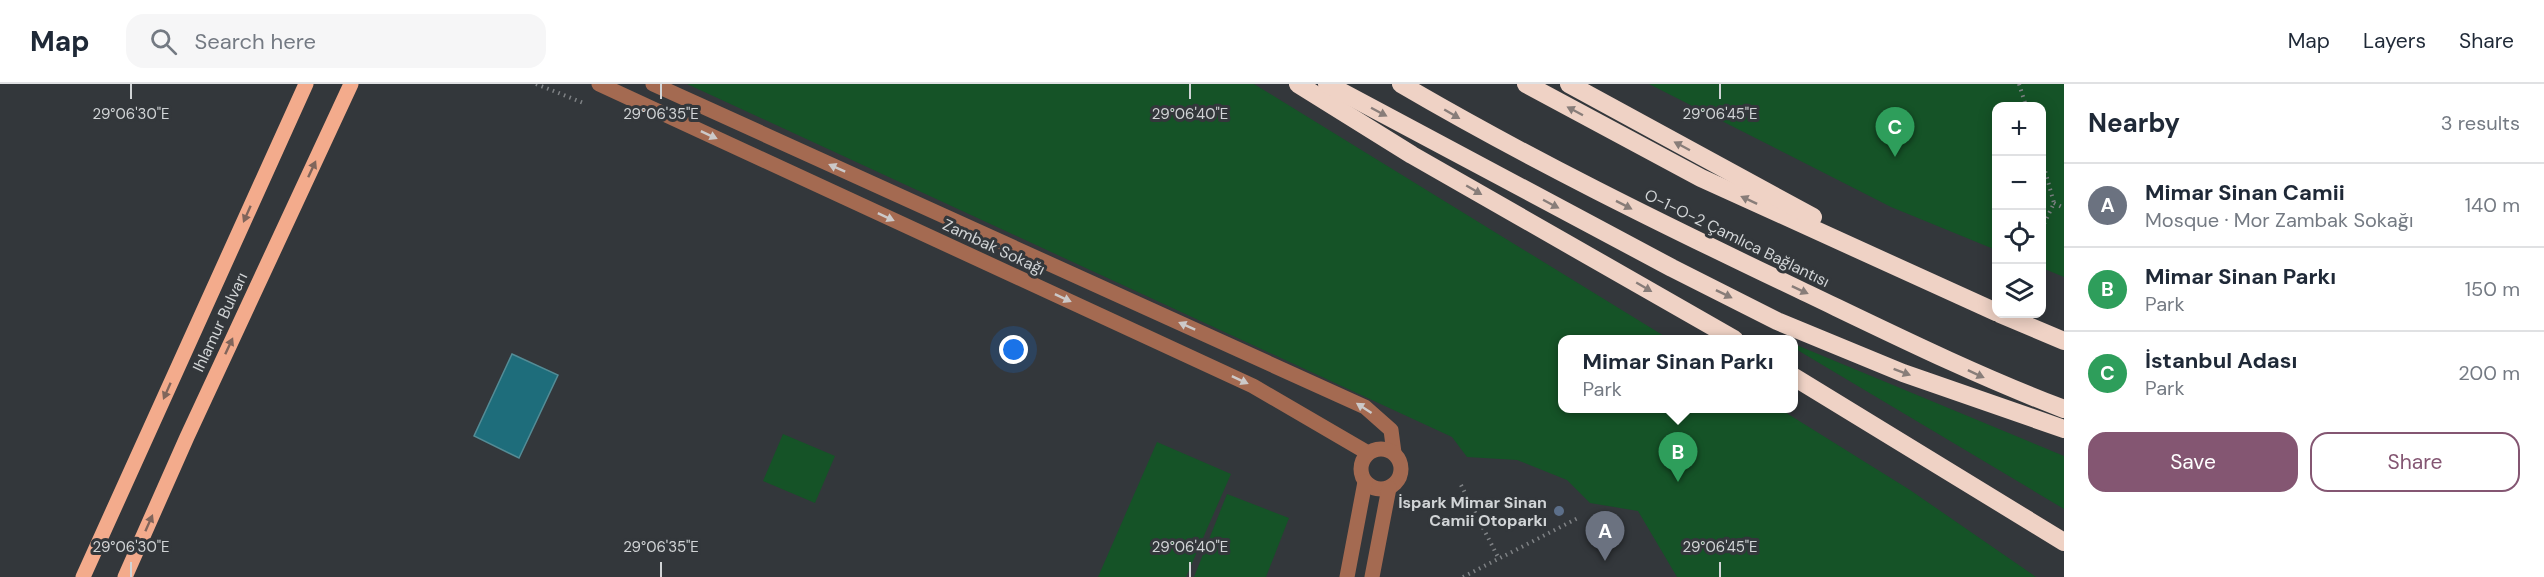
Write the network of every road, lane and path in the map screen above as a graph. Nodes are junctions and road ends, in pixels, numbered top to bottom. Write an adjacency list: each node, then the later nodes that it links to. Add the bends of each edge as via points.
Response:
1 (306, 84): 34 (main road, Ihlamur Bulvarı, one-way to 34)
2 (351, 84): 35 (main road, Ihlamur Bulvarı, one-way to 2)
3 (536, 84): 13 (path)
4 (599, 84): 26 (street, Zambak Sokağı, one-way to 26, via 1253,386)
5 (653, 84): 27 (street, one-way to 5, via 1391,430 1365,407)
6 (1298, 84): 21 (highway, one-way to 21, via 1412,155)
7 (1327, 84): 25 (highway, one-way to 25, via 1777,321 1903,373)
8 (1401, 84): 24 (highway, O-1-O-2 Çamlıca Bağlantısı, one-way to 24, via 1663,225 1993,382)
9 (1526, 84): 18 (highway, one-way to 9, via 1701,178)
10 (1569, 84): 18 (highway, one-way to 10)
11 (2019, 84): 12 (path)
12 (2025, 102)
13 (589, 105)
14 (2046, 174): 15 (path)
15 (2054, 203): 16 (path); 17 (path)
16 (2064, 208)
17 (2046, 220)
18 (1955, 294): 19 (highway)
19 (1992, 310)
20 (2010, 318): 22 (highway)
21 (1727, 335)
22 (2064, 341)
23 (1798, 379): 32 (highway)
24 (2064, 409)
25 (2064, 429)
26 (1368, 453): 27 (street, via 1381,448); 28 (street, via 1361,464)
27 (1394, 453): 30 (street, via 1401,472)
28 (1365, 482): 30 (street, via 1376,489); 36 (street)
29 (1461, 485): 33 (path)
30 (1389, 488): 37 (street)
31 (1580, 517): 33 (path)
32 (2064, 542)
33 (1499, 559): 38 (path)
34 (83, 577)
35 (125, 577)
36 (1347, 577)
37 (1372, 577)
38 (1462, 577)

